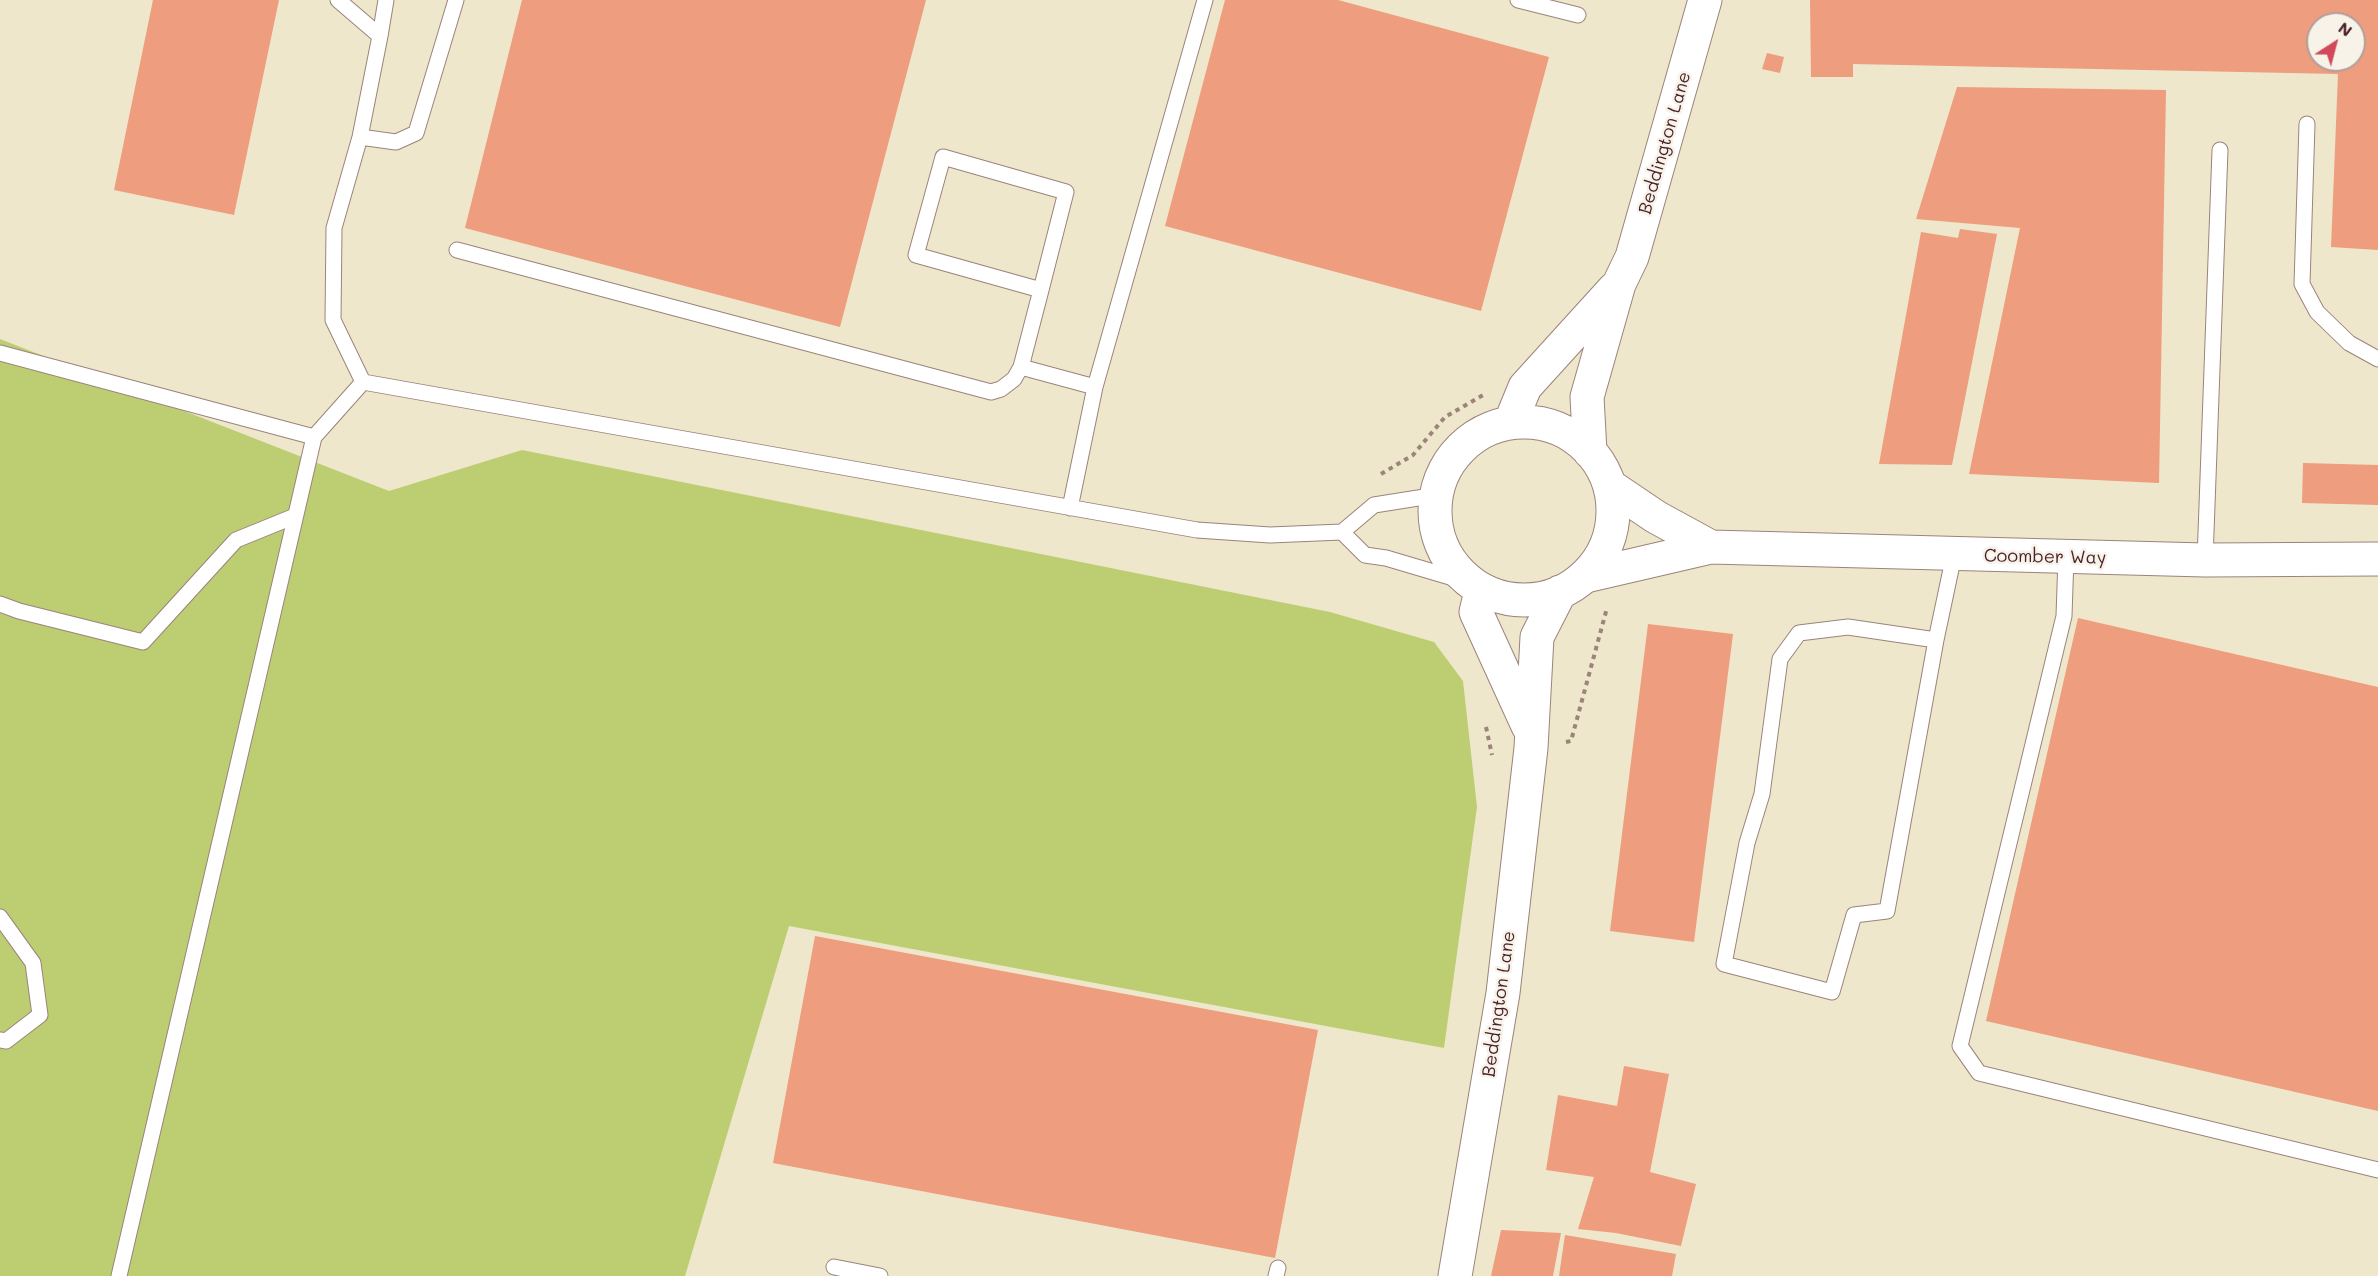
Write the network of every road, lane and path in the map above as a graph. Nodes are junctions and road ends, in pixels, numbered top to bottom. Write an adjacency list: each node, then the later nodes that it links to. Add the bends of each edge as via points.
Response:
1 (339, 0): 8 (lane)
2 (386, 0): 8 (lane)
3 (456, 0): 10 (lane, via 416,133 396,142)
4 (1205, 0): 19 (lane)
5 (1518, 0): 7 (lane)
6 (1705, 0): 13 (main road, Beddington Lane, via 1632,257)
7 (1578, 15)
8 (380, 36): 10 (lane)
9 (2307, 124): 16 (lane, via 2302,284 2317,312 2349,343)
10 (360, 137): 18 (lane, via 334,228 333,320)
11 (2220, 150): 34 (lane)
12 (458, 250): 17 (lane, via 991,392 1014,379)
13 (1619, 284): 21 (main road, Beddington Lane, via 1525,387); 23 (main road, Beddington Lane, via 1587,397)
14 (1041, 290): 14 (lane, via 1066,192 943,157 916,255); 17 (lane)
15 (0, 353): 22 (lane)
16 (2378, 358)
17 (1021, 367): 19 (lane)
18 (363, 382): 22 (lane); 27 (lane)
19 (1095, 387): 27 (lane)
20 (1487, 393): 24 (path, via 1446,417 1413,455)
21 (1511, 421): 23 (main road, Beddington Lane, via 1552,423); 26 (main road, Beddington Lane, via 1473,436 1460,447 1441,473)
22 (314, 437): 28 (lane)
23 (1590, 452): 25 (main road, Beddington Lane)
24 (1374, 478)
25 (1610, 486): 30 (main road, Coomber Way); 35 (main road, Beddington Lane, via 1613,505 1609,541)
26 (1437, 495): 29 (lane, via 1374,505); 36 (main road, Beddington Lane, via 1433,510 1442,549)
27 (1070, 508): 29 (lane, via 1197,530 1270,535)
28 (296, 516): 38 (lane, via 236,540 142,642); 47 (lane)
29 (1342, 532): 36 (lane, via 1365,555)
30 (1711, 547): 31 (main road, Coomber Way); 35 (main road, Coomber Way)
31 (1954, 555): 32 (main road, Coomber Way); 39 (lane)
32 (2066, 557): 34 (main road, Coomber Way); 45 (lane, via 2064,616 1960,1046 1979,1073)
33 (2378, 559): 34 (main road, Coomber Way)
34 (2205, 560)
35 (1573, 584): 36 (main road, via 1551,597 1511,600); 41 (main road, Beddington Lane, via 1537,637)
36 (1474, 586): 41 (main road, via 1476,612)
37 (1610, 600): 41 (path, via 1571,741)
38 (0, 604)
39 (1936, 640): 39 (lane, via 1887,911 1854,915 1832,992 1724,964 1747,843 1762,794 1780,659 1799,633 1838,628)
40 (1486, 726): 42 (path)
41 (1530, 739): 49 (main road, Beddington Lane, via 1503,993)
42 (1493, 760)
43 (0, 917): 44 (lane, via 33,963 40,1015 6,1041)
44 (0, 1040)
45 (2378, 1170)
46 (834, 1267): 48 (lane)
47 (119, 1276)
48 (880, 1276)
49 (1455, 1276)

